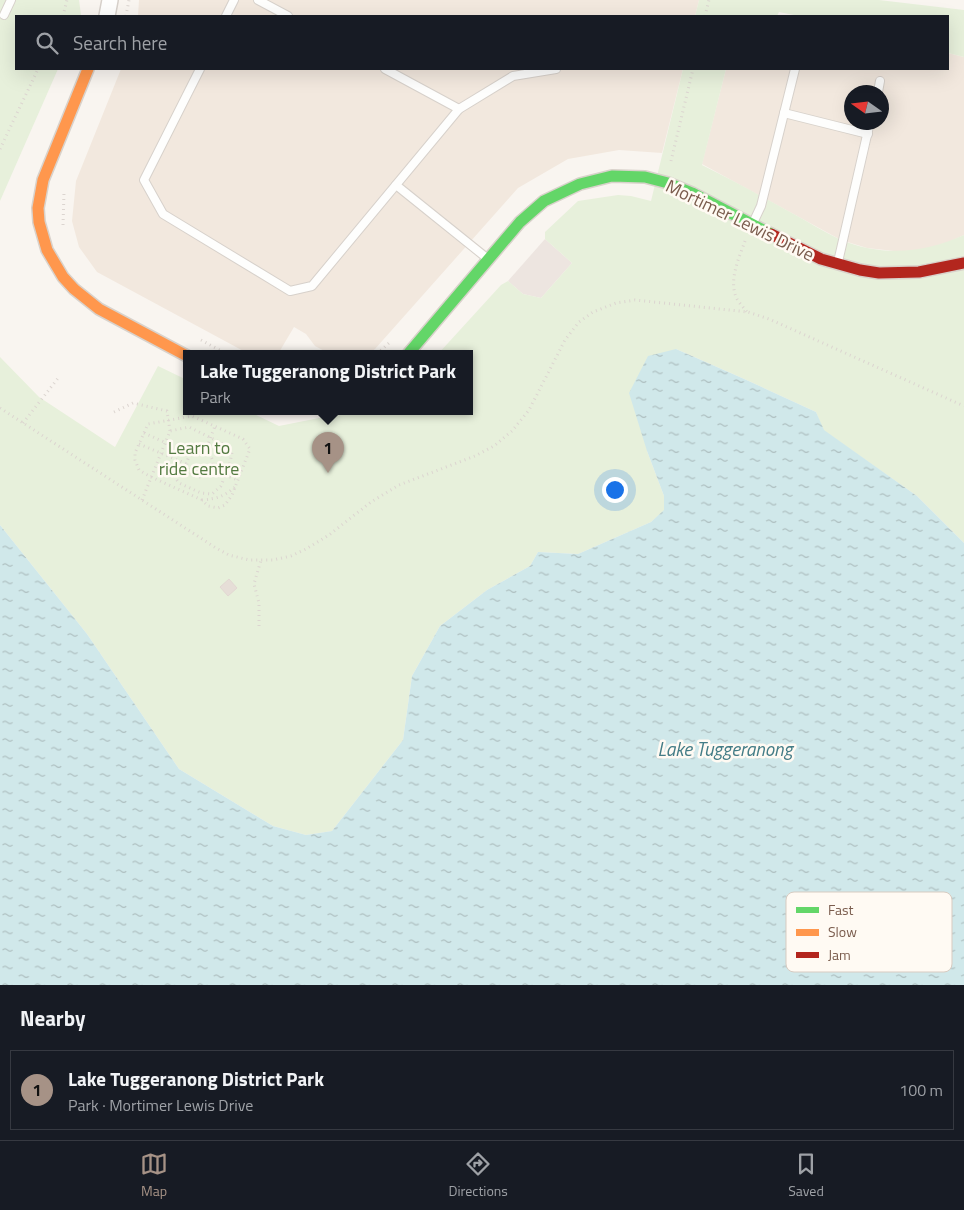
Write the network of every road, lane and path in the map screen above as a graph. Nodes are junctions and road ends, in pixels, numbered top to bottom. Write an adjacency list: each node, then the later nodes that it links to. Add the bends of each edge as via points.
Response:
1 (11, 0): 8 (lane)
2 (67, 0): 9 (path)
3 (110, 0): 10 (street)
4 (129, 0): 11 (path)
5 (234, 0): 12 (lane)
6 (258, 0): 13 (lane)
7 (709, 0): 14 (path)
8 (4, 15)
9 (63, 15)
10 (107, 15)
11 (126, 15)
12 (226, 15)
13 (286, 15)
14 (705, 15)
15 (38, 70): 28 (path)
16 (88, 70): 46 (street, via 43,180 38,208 47,250 63,277 99,309)
17 (199, 70): 32 (lane, via 144,180 163,214 290,291 312,286)
18 (387, 70): 24 (lane)
19 (550, 70): 24 (lane, via 513,76)
20 (693, 70): 30 (path)
21 (795, 70): 25 (lane)
22 (880, 81): 23 (lane)
23 (879, 85)
24 (459, 109): 32 (lane)
25 (784, 113): 27 (lane); 34 (lane, via 761,206)
26 (869, 130): 27 (lane)
27 (868, 134): 39 (lane)
28 (0, 149)
29 (663, 159): 30 (path)
30 (671, 161): 31 (path)
31 (679, 165)
32 (396, 185): 37 (lane)
33 (64, 188): 35 (path)
34 (752, 224): 37 (street, Mortimer Lewis Drive, via 668,183 645,177 612,176 580,184 544,201 520,222); 39 (street, Mortimer Lewis Drive)
35 (63, 229)
36 (747, 236): 40 (path, via 734,284 737,298)
37 (488, 259): 45 (street, Mortimer Lewis Drive)
38 (964, 263): 39 (street, Mortimer Lewis Drive, via 899,273 879,273)
39 (837, 264)
40 (748, 312): 48 (path); 71 (path, via 635,300 593,312 578,322 565,340 529,410 494,446 399,485 306,549 291,556)
41 (192, 336): 43 (path)
42 (392, 341): 44 (path)
43 (219, 350)
44 (382, 350)
45 (411, 350)
46 (183, 354)
47 (59, 377): 52 (path)
48 (964, 406)
49 (0, 408): 52 (path)
50 (114, 412): 51 (path, via 133,403 167,410)
51 (168, 420): 53 (path, via 192,416); 54 (path); 55 (path, via 148,424)
52 (23, 423): 69 (path)
53 (215, 426): 56 (path); 67 (path, via 243,439 250,449)
54 (170, 431): 56 (path, via 189,427); 57 (path)
55 (144, 433): 57 (path); 58 (path)
56 (211, 438): 59 (path); 65 (path, via 228,446 232,452)
57 (165, 443): 60 (path); 61 (path)
58 (139, 444): 60 (path); 66 (path, via 134,460 139,470)
59 (205, 452): 61 (path); 64 (path, via 213,462)
60 (161, 453): 62 (path); 63 (path)
61 (191, 454): 62 (path)
62 (187, 464): 64 (path, via 189,472 196,477 205,476)
63 (156, 465): 65 (path, via 169,468 179,483 201,493 212,494 221,486); 66 (path)
64 (211, 470): 65 (path)
65 (225, 476): 67 (path)
66 (151, 477): 69 (path); 70 (path)
67 (238, 480): 68 (path)
68 (235, 487): 70 (path, via 227,494); 70 (path, via 225,506 208,506)
69 (142, 500): 71 (path, via 216,548 249,560)
70 (202, 500)
71 (261, 560): 72 (path, via 254,584 259,603)
72 (259, 626)

